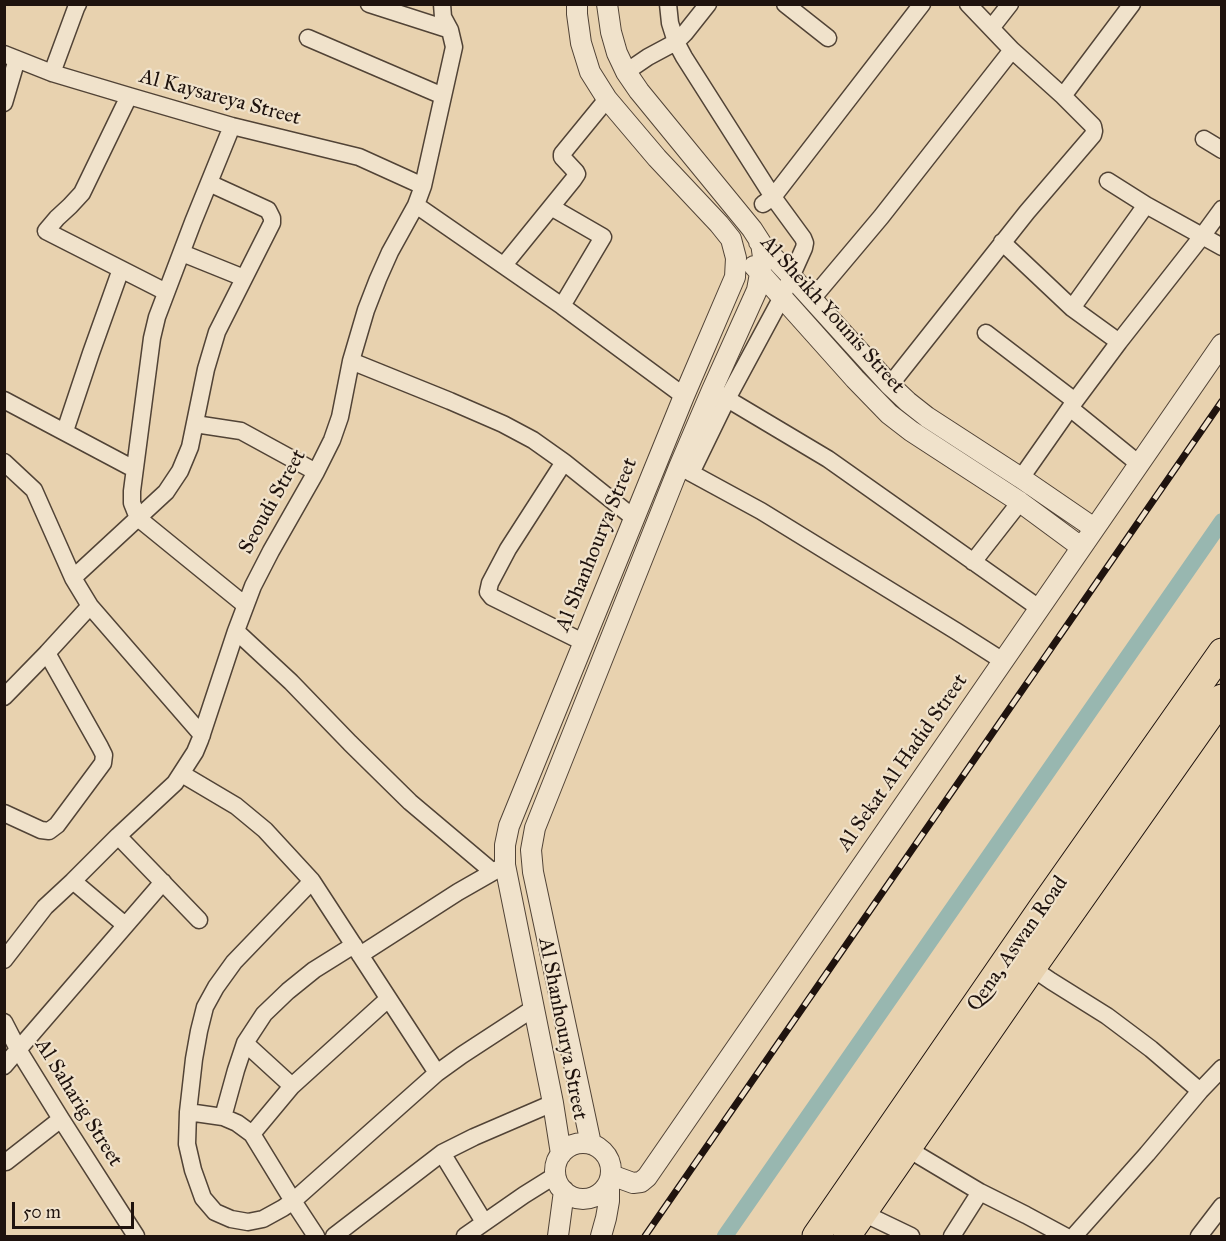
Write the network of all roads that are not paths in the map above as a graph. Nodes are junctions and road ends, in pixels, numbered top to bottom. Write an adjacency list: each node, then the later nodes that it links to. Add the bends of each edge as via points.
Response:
1 (78, 4): 21 (street)
2 (369, 4): 14 (street)
3 (442, 4): 14 (street, Seoudi Street)
4 (577, 4): 25 (street, via 581,43 590,72)
5 (607, 4): 20 (street, via 610,32)
6 (668, 4): 17 (street)
7 (708, 4): 17 (street)
8 (785, 4): 16 (street)
9 (922, 4): 33 (street)
10 (968, 4): 13 (street)
11 (1010, 4): 13 (street)
12 (1125, 7): 24 (street)
13 (992, 27): 18 (street)
14 (450, 30): 23 (street, Seoudi Street, via 454,47)
15 (308, 38): 23 (street)
16 (828, 38)
17 (676, 42): 20 (street); 33 (street)
18 (1012, 50): 24 (street); 51 (street, via 881,218)
19 (10, 56): 21 (street, Al Kaysareya Street); 26 (street)
20 (626, 72): 41 (street)
21 (52, 73): 22 (street, Al Kaysareya Street)
22 (129, 96): 27 (street, Al Kaysareya Street); 45 (street, via 82,193 46,231)
23 (443, 96): 32 (street, Seoudi Street)
24 (1063, 96): 40 (street, via 1093,126 1093,135)
25 (607, 99): 36 (street, via 563,152 562,158 577,174); 39 (street)
26 (4, 103)
27 (232, 126): 31 (street); 32 (street, Al Kaysareya Street, via 354,156)
28 (1204, 139): 29 (street)
29 (1221, 150)
30 (1107, 181): 35 (street)
31 (209, 183): 43 (street); 48 (street, via 268,210 272,218)
32 (423, 186): 34 (street, Seoudi Street)
33 (768, 200): 47 (street, via 805,243)
34 (416, 205): 44 (street); 57 (street, Seoudi Street, via 378,279)
35 (1146, 205): 38 (street); 53 (street)
36 (551, 207): 44 (street); 52 (street, via 603,237)
37 (1221, 209): 38 (street)
38 (1203, 235): 42 (street); 55 (street)
39 (731, 239): 41 (street, Al Sheikh Younis Street); 46 (street, Al Sheikh Younis Street); 60 (street, Al Shanhourya Street, via 735,277)
40 (1002, 242): 53 (street); 58 (street)
41 (761, 243): 46 (street, Al Shanhourya Street); 47 (street, Al Sheikh Younis Street)
42 (1221, 246)
43 (182, 253): 48 (street); 49 (street)
44 (504, 265): 52 (street)
45 (121, 269): 49 (street); 64 (street)
46 (761, 274): 50 (street, Al Sheikh Younis Street); 59 (street, Al Shanhourya Street)
47 (791, 276): 50 (street); 51 (street, Al Sheikh Younis Street)
48 (244, 278): 63 (street, via 217,332)
49 (166, 292): 68 (street, via 152,338)
50 (782, 297): 59 (street); 72 (street, Al Sheikh Younis Street, via 889,414)
51 (812, 299): 58 (street, Al Sheikh Younis Street)
52 (562, 306): 60 (street)
53 (1072, 308): 55 (street)
54 (986, 333): 62 (street)
55 (1119, 342): 62 (street)
56 (1221, 344): 67 (street, Al Sekat Al Hadid Street)
57 (351, 361): 66 (street, via 502,424); 70 (street, Seoudi Street, via 332,440)
58 (890, 385): 71 (street, Al Sheikh Younis Street, via 927,417)
59 (720, 394): 69 (street, Al Shanhourya Street); 77 (street, via 828,459)
60 (684, 396): 74 (street, Al Shanhourya Street)
61 (4, 400): 64 (street)
62 (1072, 405): 67 (street); 71 (street)
63 (195, 423): 70 (street, via 241,431); 73 (street, via 180,471 166,492)
64 (65, 431): 68 (street)
65 (4, 462): 78 (street, via 34,490)
66 (564, 462): 74 (street); 83 (street, via 508,549 488,592)
67 (1139, 464): 75 (street, Al Sekat Al Hadid Street)
68 (134, 469): 73 (street, via 132,503)
69 (685, 470): 86 (street, via 761,511); 117 (street, Al Shanhourya Street, via 543,807 531,850)
70 (316, 472): 79 (street, Seoudi Street)
71 (1021, 478): 75 (street, Al Sheikh Younis Street)
72 (1020, 502): 76 (street, Al Sheikh Younis Street); 77 (street)
73 (138, 518): 78 (street); 79 (street)
74 (634, 518): 83 (street, Al Shanhourya Street)
75 (1094, 528): 76 (street, Al Sekat Al Hadid Street)
76 (1081, 547): 81 (street, Al Sekat Al Hadid Street)
77 (973, 562): 81 (street)
78 (73, 578): 80 (street)
79 (245, 604): 82 (street, Seoudi Street)
80 (90, 606): 85 (street); 89 (street)
81 (1039, 608): 86 (street, Al Sekat Al Hadid Street)
82 (236, 631): 89 (street, Seoudi Street); 93 (street, via 410,802)
83 (583, 642): 93 (street, Al Shanhourya Street, via 509,826)
84 (1221, 652): 135 (highway, Qena, Aswan Road)
85 (47, 653): 87 (street); 91 (street, via 100,747 103,763 49,831)
86 (1003, 661): 122 (street, Al Sekat Al Hadid Street, via 648,1177 633,1183)
87 (4, 697)
88 (1221, 698): 101 (highway, Qena, Aswan Road)
89 (202, 735): 90 (street, Seoudi Street)
90 (182, 774): 92 (street, Seoudi Street); 95 (street, via 236,806 265,830)
91 (4, 813)
92 (118, 836): 94 (street, Seoudi Street); 96 (street)
93 (499, 868): 99 (street); 103 (street, Al Shanhourya Street)
94 (73, 881): 98 (street); 100 (street, Seoudi Street, via 45,907)
95 (312, 881): 99 (street); 113 (street, via 234,962 205,1007)
96 (163, 882): 97 (street); 98 (street)
97 (199, 920)
98 (125, 926): 106 (street)
99 (357, 950): 102 (street); 105 (street, via 314,970 288,991 264,1014)
100 (4, 960)
101 (1032, 968): 111 (street, via 1107,1016); 118 (highway, Qena, Aswan Road)
102 (388, 999): 109 (street); 110 (street)
103 (534, 1008): 109 (street); 112 (street, Al Shanhourya Street)
104 (4, 1022): 106 (street, Al Saharig Street)
105 (245, 1043): 110 (street); 114 (street)
106 (19, 1051): 107 (street); 115 (street, Al Saharig Street)
107 (4, 1066)
108 (1221, 1068): 111 (street)
109 (437, 1073): 125 (street)
110 (292, 1086): 116 (street)
111 (1200, 1091): 140 (street)
112 (553, 1103): 119 (street); 120 (street, Al Shanhourya Street)
113 (188, 1112): 114 (street); 125 (street, via 187,1144 193,1170 203,1198 215,1212 231,1220 248,1222 263,1219)
114 (223, 1117): 116 (street)
115 (61, 1119): 121 (street); 129 (street, Al Saharig Street)
116 (252, 1134): 125 (street)
117 (591, 1144): 120 (street, via 571,1145); 122 (street, via 609,1159)
118 (908, 1149): 124 (street); 127 (highway, Qena, Aswan Road)
119 (442, 1153): 128 (street); 131 (street)
120 (561, 1154): 123 (street, via 557,1161)
121 (6, 1162)
122 (610, 1179): 123 (street, via 604,1191 588,1199 572,1196); 134 (street)
123 (560, 1183): 128 (street); 133 (street)
124 (980, 1192): 138 (street); 139 (street)
125 (293, 1201): 130 (street)
126 (1221, 1206): 141 (street)
127 (863, 1214): 136 (highway, Qena, Aswan Road); 137 (street)
128 (484, 1222): 132 (street)
129 (136, 1236)
130 (316, 1236)
131 (334, 1236)
132 (465, 1236)
133 (558, 1236)
134 (601, 1236)
135 (816, 1236)
136 (847, 1236)
137 (911, 1236)
138 (952, 1236)
139 (1065, 1236)
140 (1074, 1236)
141 (1199, 1236)

